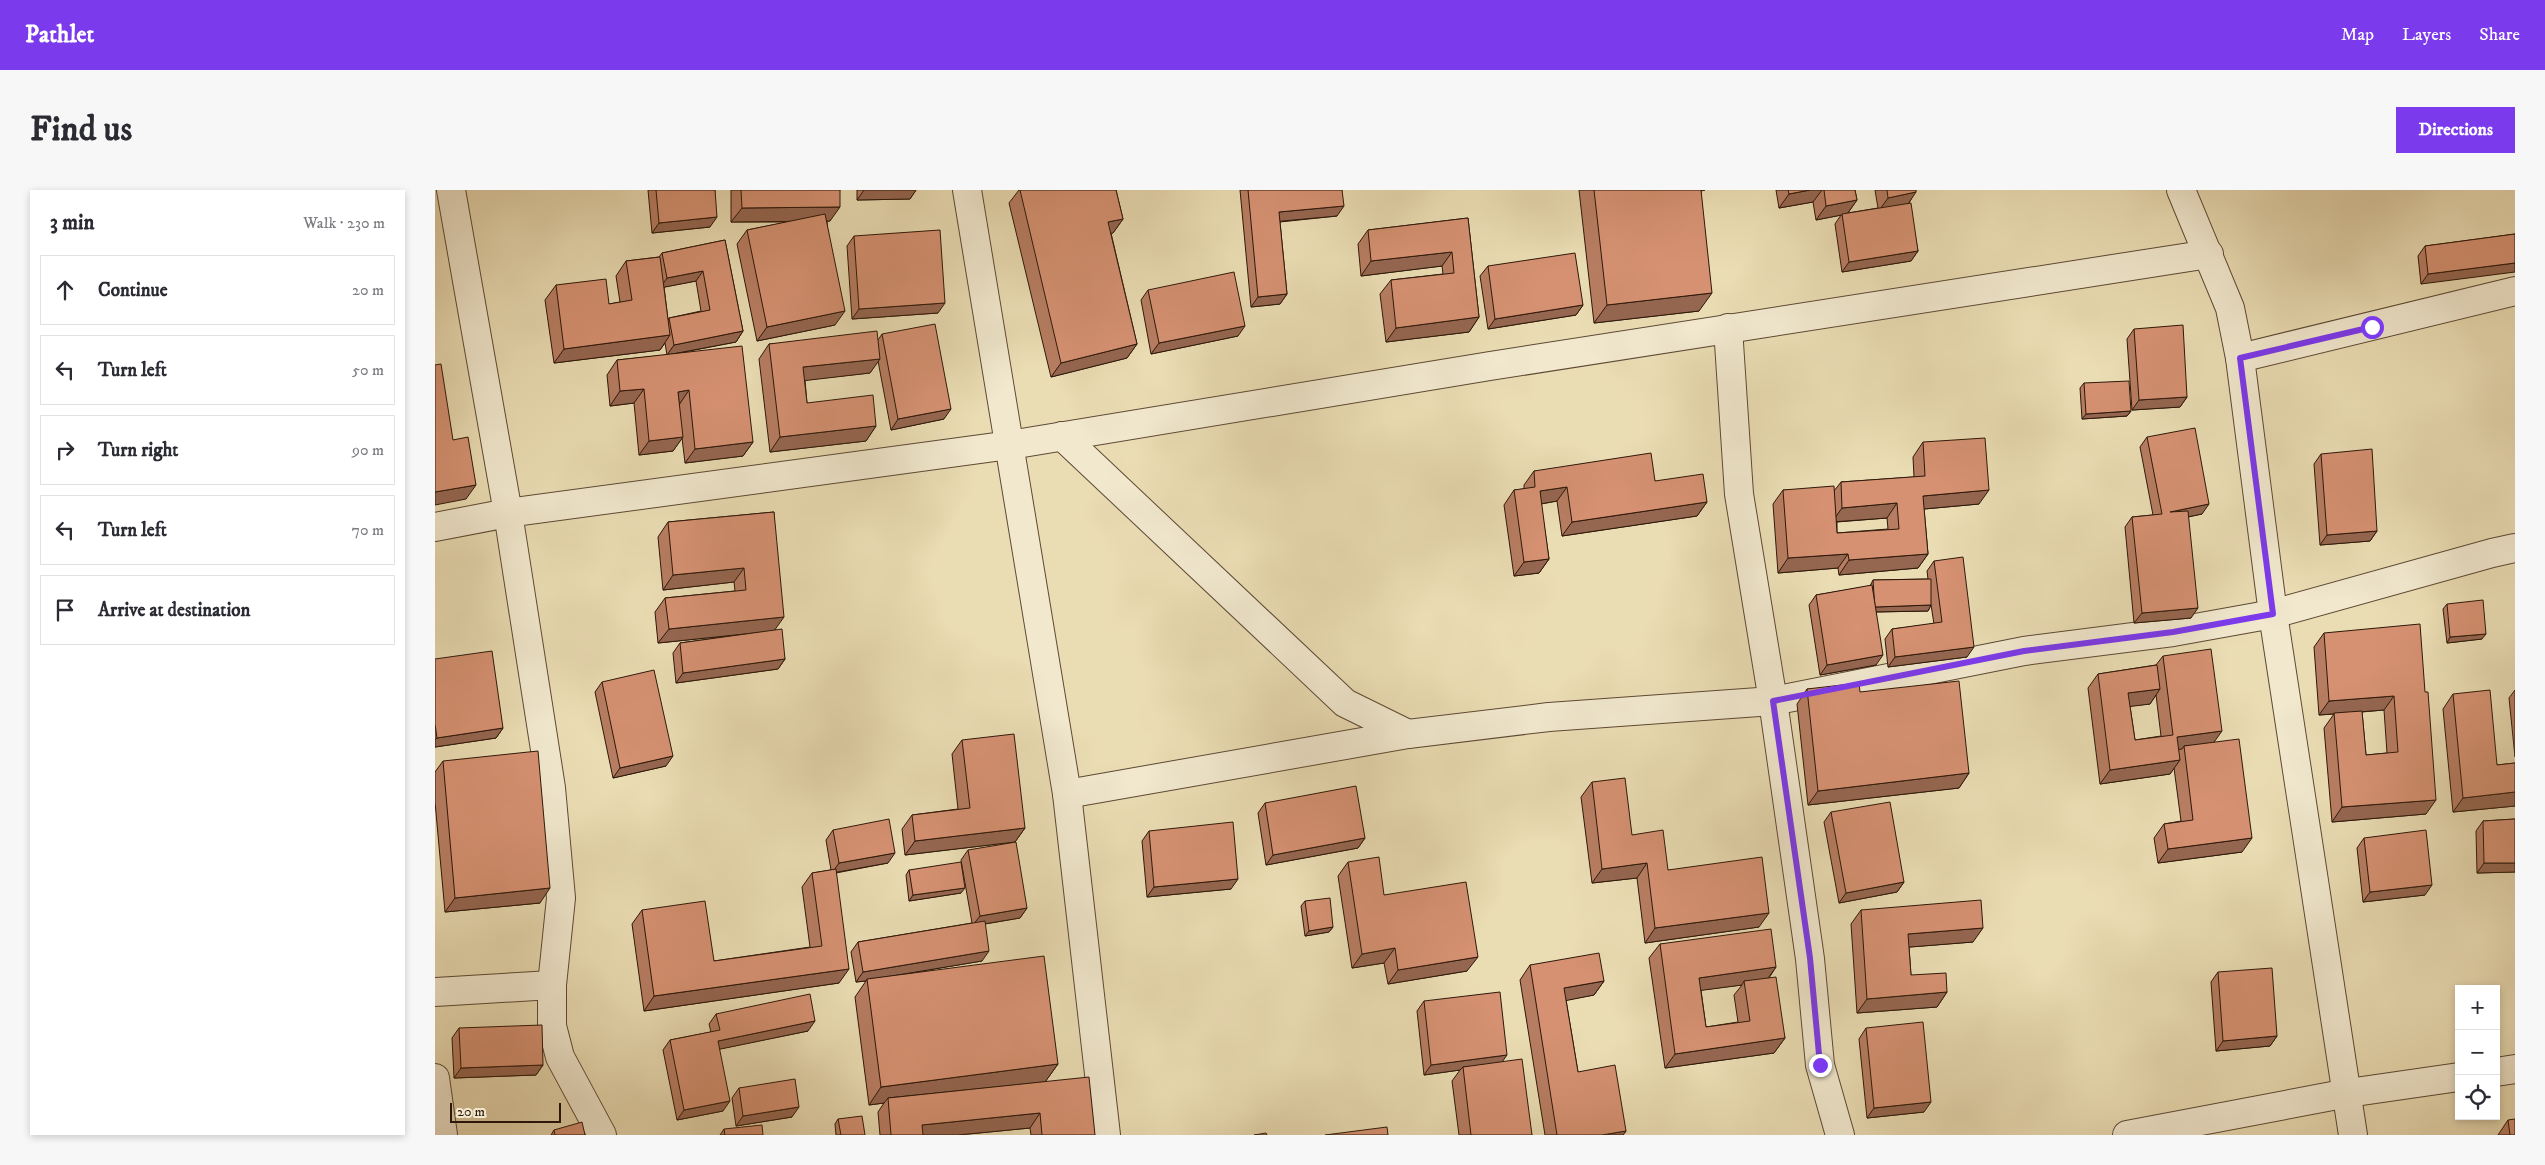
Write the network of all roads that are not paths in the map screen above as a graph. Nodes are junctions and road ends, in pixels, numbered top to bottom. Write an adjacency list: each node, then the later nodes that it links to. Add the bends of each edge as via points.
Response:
1 (451, 190): 10 (street)
2 (967, 190): 9 (street)
3 (2181, 190): 4 (street)
4 (2209, 254): 6 (street); 7 (street, via 2230,308)
5 (2515, 291): 7 (street)
6 (1728, 328): 8 (street); 14 (street, via 1739,494)
7 (2240, 358): 13 (street)
8 (1062, 436): 9 (street); 15 (street)
9 (1010, 445): 10 (street); 18 (street)
10 (508, 513): 11 (street); 19 (street, via 554,816 561,898)
11 (435, 527)
12 (2515, 548): 13 (street)
13 (2273, 614): 14 (street, via 2173,632 2024,651); 25 (street)
14 (1773, 701): 16 (street, via 1549,717); 29 (street, via 1810,958 1820,1065)
15 (1345, 703): 16 (street); 17 (street)
16 (1408, 734): 17 (street)
17 (1348, 744): 18 (street)
18 (1067, 794): 28 (street)
19 (552, 985): 20 (street); 27 (street, via 552,1026 560,1057)
20 (435, 992)
21 (2515, 1069): 22 (street)
22 (2500, 1071)
23 (435, 1078): 26 (street)
24 (2455, 1078): 25 (street)
25 (2348, 1093): 30 (street); 31 (street)
26 (443, 1135)
27 (602, 1135)
28 (1106, 1135)
29 (1840, 1135)
30 (2127, 1135)
31 (2353, 1135)

